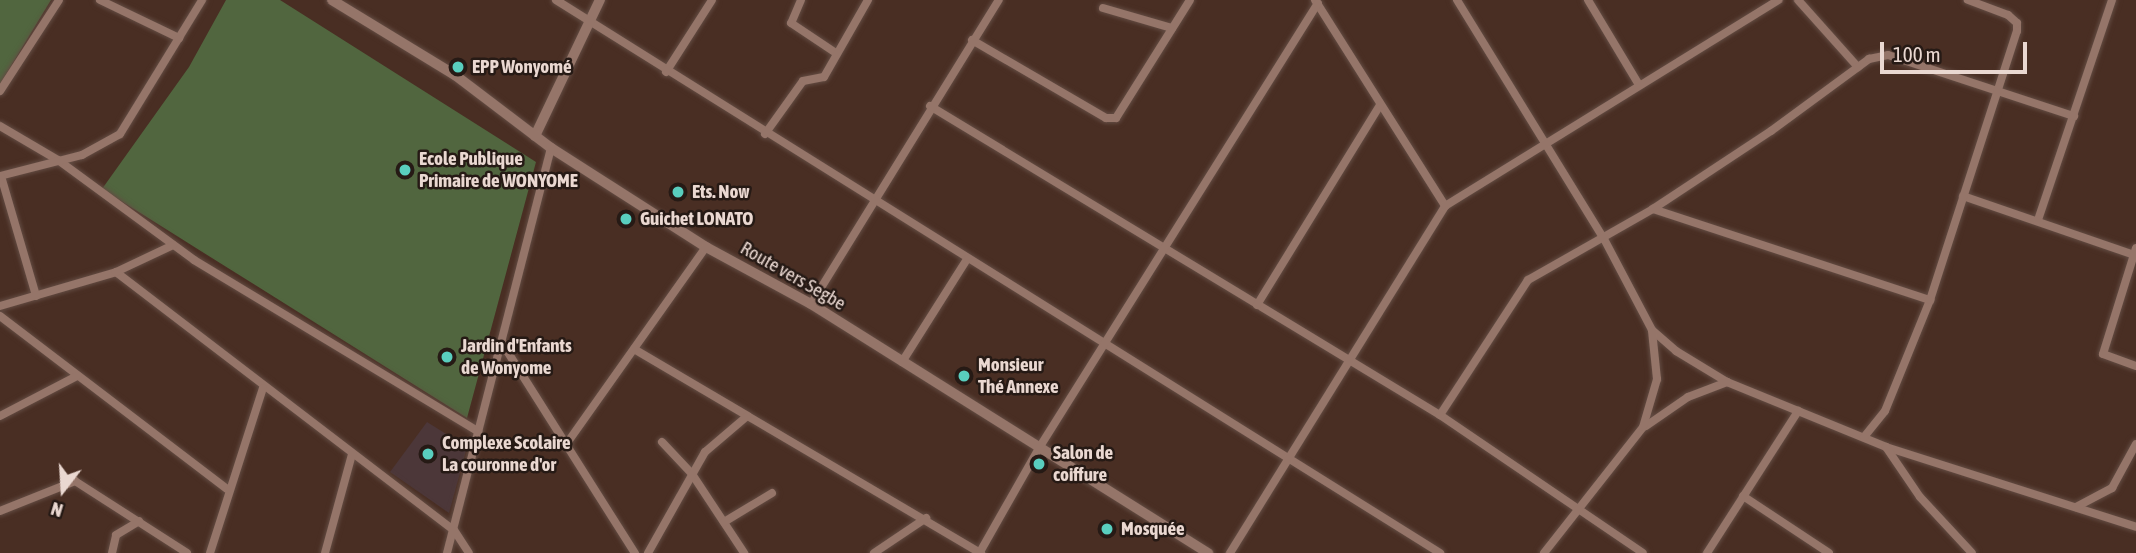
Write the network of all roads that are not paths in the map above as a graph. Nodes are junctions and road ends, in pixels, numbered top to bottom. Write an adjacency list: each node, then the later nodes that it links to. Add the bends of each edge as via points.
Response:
1 (59, 0): 28 (street)
2 (100, 0): 22 (street)
3 (202, 0): 22 (street)
4 (332, 0): 35 (main road, Route vers Segbe, via 455,75)
5 (555, 0): 20 (street)
6 (600, 0): 20 (street)
7 (712, 0): 26 (street)
8 (801, 0): 24 (street, via 791,23)
9 (868, 0): 24 (street)
10 (999, 0): 23 (street)
11 (1190, 0): 21 (street)
12 (1457, 0): 36 (street)
13 (1588, 0): 27 (street)
14 (1779, 0): 27 (street)
15 (1798, 0): 25 (street)
16 (1968, 0): 29 (street, via 2017,23)
17 (2112, 0): 32 (street)
18 (1316, 2): 30 (street); 48 (street)
19 (1103, 8): 21 (street)
20 (588, 23): 26 (street); 35 (street)
21 (1172, 27): 23 (street, via 1116,118 1106,118)
22 (179, 38): 38 (street, via 120,134 82,155)
23 (972, 40): 31 (street)
24 (836, 53): 34 (street, via 824,77 803,81)
25 (1858, 67): 29 (street, via 1877,55 1888,55); 43 (street)
26 (666, 72): 34 (street)
27 (1639, 85): 36 (street)
28 (0, 91)
29 (1997, 92): 32 (street); 40 (street)
30 (1380, 105): 42 (street); 55 (street)
31 (930, 106): 41 (street); 48 (street)
32 (2074, 116): 44 (street)
33 (0, 126): 38 (street)
34 (765, 134): 41 (street)
35 (535, 136): 37 (main road, Route vers Segbe)
36 (1543, 142): 42 (street); 45 (street)
37 (551, 148): 47 (main road, Route vers Segbe); 59 (street)
38 (58, 160): 39 (street); 46 (street)
39 (0, 176): 52 (street)
40 (1963, 196): 44 (street); 53 (street)
41 (873, 200): 50 (street); 54 (street)
42 (1446, 206): 63 (street)
43 (1653, 209): 45 (street); 53 (street)
44 (2038, 220): 49 (street)
45 (1603, 237): 58 (street); 69 (street, via 1521,286)
46 (173, 245): 51 (street); 73 (street)
47 (706, 247): 54 (main road, Route vers Segbe); 61 (street)
48 (1164, 249): 55 (street); 60 (street)
49 (2135, 252): 64 (street, via 2104,354)
50 (967, 259): 60 (street); 62 (street)
51 (116, 272): 52 (street); 67 (street)
52 (36, 296): 56 (street)
53 (1930, 300): 74 (street, via 1885,411)
54 (811, 304): 62 (main road, Route vers Segbe)
55 (1257, 305): 63 (street)
56 (0, 306)
57 (0, 316): 65 (street)
58 (1651, 330): 66 (street); 72 (street, via 1657,379)
59 (502, 343): 73 (street); 77 (street)
60 (1104, 343): 79 (street); 81 (street)
61 (635, 349): 71 (street); 77 (street)
62 (902, 362): 79 (main road, Route vers Segbe)
63 (1348, 362): 69 (street); 81 (street)
64 (2136, 366)
65 (77, 376): 70 (street); 83 (street)
66 (1727, 382): 68 (street); 72 (street, via 1688,397)
67 (263, 388): 80 (street); 83 (street)
68 (1798, 411): 74 (street); 85 (street)
69 (1440, 415): 87 (street)
70 (0, 416)
71 (746, 417): 82 (street, via 709,447); 89 (street)
72 (1643, 427): 87 (street)
73 (478, 431): 93 (street)
74 (1864, 437): 78 (street)
75 (662, 442): 82 (street)
76 (2136, 444): 86 (street, via 2112,488)
77 (565, 446): 102 (street)
78 (1886, 447): 86 (street); 95 (street, via 1920,497)
79 (1039, 448): 94 (street); 106 (main road, Route vers Segbe)
80 (352, 454): 93 (street); 99 (street)
81 (1288, 458): 107 (street); 108 (street)
82 (692, 474): 91 (street); 103 (street)
83 (228, 489): 98 (street)
84 (772, 493): 91 (street)
85 (1743, 496): 111 (street); 112 (street)
86 (2076, 508): 92 (street)
87 (1579, 509): 109 (street); 110 (street)
88 (0, 512): 90 (street, via 75,481)
89 (926, 518): 94 (street); 105 (street)
90 (139, 521): 96 (street, via 116,535); 97 (street)
91 (724, 522): 104 (street)
92 (2136, 527)
93 (454, 530): 100 (street); 101 (street)
94 (980, 552)
95 (1969, 552)
96 (112, 553)
97 (187, 553)
98 (210, 553)
99 (325, 553)
100 (447, 553)
101 (470, 553)
102 (635, 553)
103 (648, 553)
104 (744, 553)
105 (874, 553)
106 (1208, 553)
107 (1230, 553)
108 (1440, 553)
109 (1544, 553)
110 (1643, 553)
111 (1707, 553)
112 (1829, 553)

